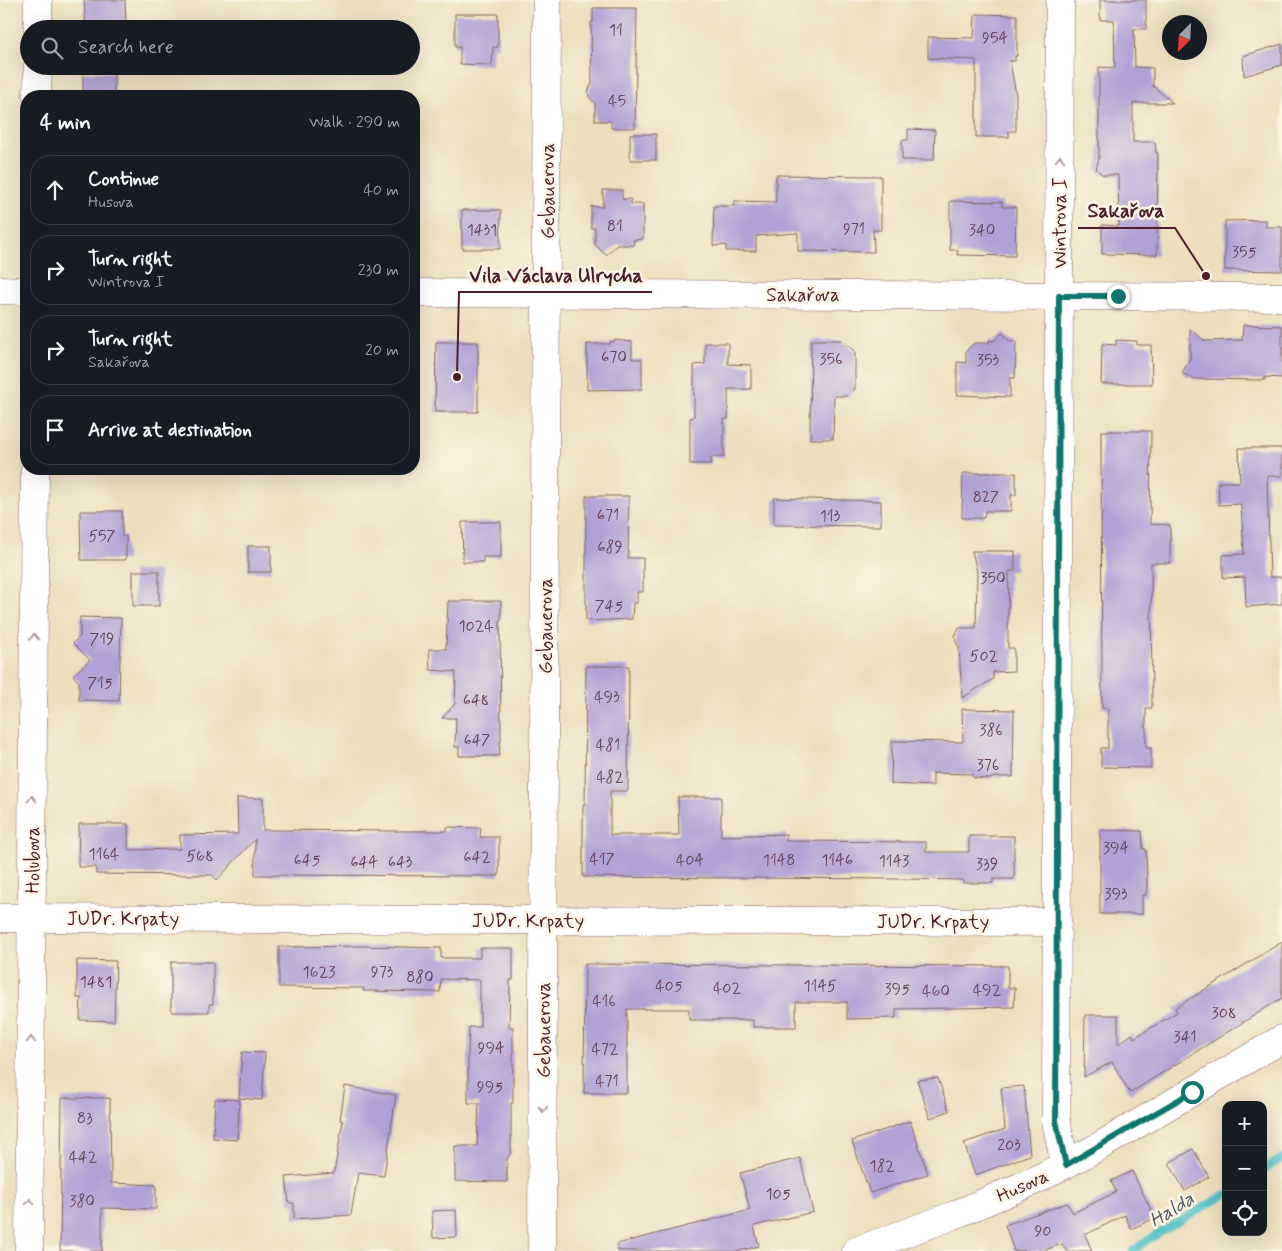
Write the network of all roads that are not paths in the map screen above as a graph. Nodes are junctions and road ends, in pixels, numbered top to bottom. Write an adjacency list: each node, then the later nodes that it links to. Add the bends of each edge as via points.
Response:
1 (38, 0): 4 (street)
2 (547, 0): 10 (street, Gebauerova)
3 (1060, 0): 11 (street, Wintrova I, one-way to 3)
4 (38, 20)
5 (38, 75): 6 (street)
6 (38, 90)
7 (0, 290): 8 (street)
8 (20, 290)
9 (420, 293): 10 (street, Sakařova)
10 (546, 293): 11 (street, Sakařova); 16 (street, Gebauerova)
11 (1059, 296): 12 (street, Sakařova); 17 (street, Wintrova I)
12 (1282, 297)
13 (35, 475): 15 (street, Holubova, one-way to 13)
14 (0, 918): 15 (street, JUDr. Krpaty)
15 (32, 918): 16 (street, JUDr. Krpaty); 20 (street, Holubova, one-way to 15)
16 (544, 920): 17 (street, JUDr. Krpaty); 21 (street, Gebauerova, one-way to 21)
17 (1057, 922): 19 (street, Wintrova I, via 1056,1121)
18 (1282, 1038): 19 (street, Husova)
19 (1066, 1165): 22 (street, Husova, via 952,1216)
20 (29, 1251)
21 (542, 1251)
22 (856, 1251)

